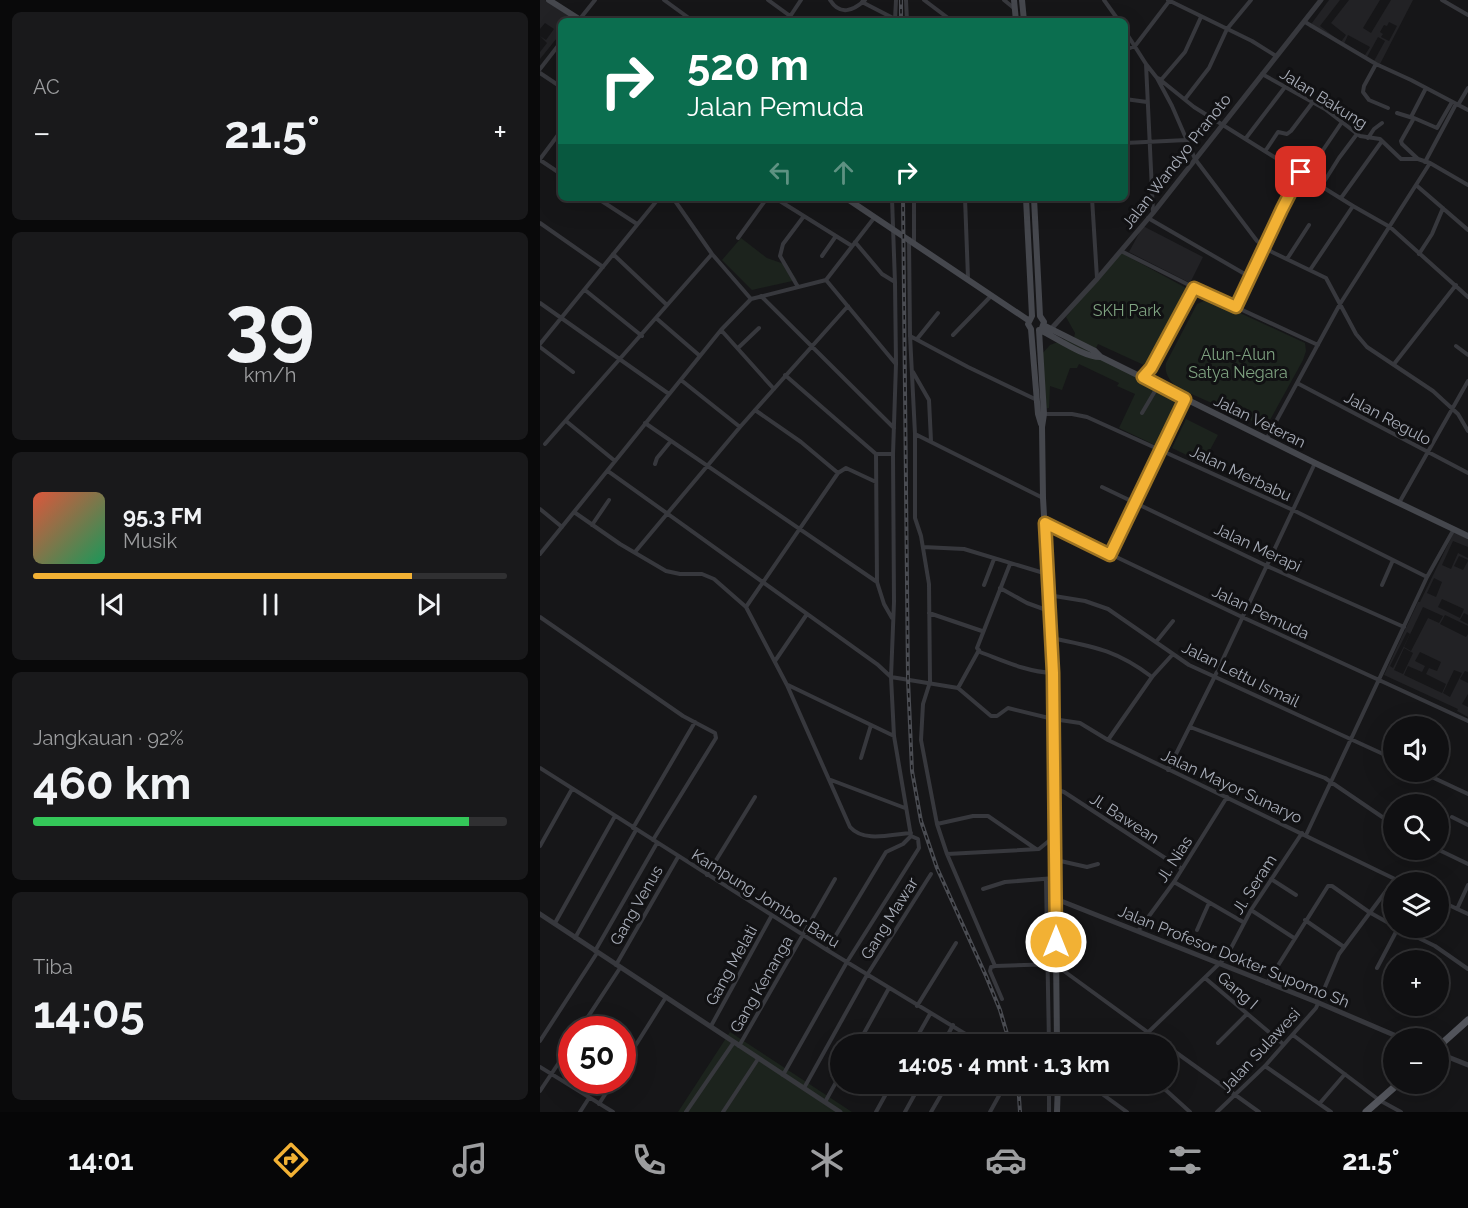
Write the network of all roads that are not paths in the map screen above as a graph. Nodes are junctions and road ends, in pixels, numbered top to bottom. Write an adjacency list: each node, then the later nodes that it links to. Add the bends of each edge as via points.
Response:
1 (549, 0): 22 (main road)
2 (595, 0): 23 (street)
3 (664, 0): 24 (street)
4 (768, 0): 25 (street)
5 (801, 0): 26 (street)
6 (830, 0): 18 (street, via 842,11)
7 (896, 0): 28 (street)
8 (906, 0): 29 (street)
9 (924, 0): 30 (street)
10 (1004, 0): 19 (street)
11 (1014, 0): 19 (main road)
12 (1022, 0): 32 (main road)
13 (1104, 0): 33 (street)
14 (1169, 0): 21 (street); 38 (street)
15 (1251, 0): 35 (street)
16 (1321, 0): 34 (street, Jalan Wandyo Pranoto)
17 (1442, 0): 20 (street)
18 (864, 1): 27 (street)
19 (1015, 9): 31 (main road)
20 (1468, 15)
21 (1201, 17): 35 (street); 45 (street, via 1185,51)
22 (577, 18)
23 (582, 18)
24 (689, 18)
25 (788, 18)
26 (790, 18)
27 (892, 18)
28 (895, 18)
29 (907, 18)
30 (948, 18)
31 (1016, 18)
32 (1024, 18)
33 (1117, 18)
34 (1305, 22): 40 (street, Jalan Wandyo Pranoto); 42 (street)
35 (1227, 29): 40 (street); 51 (street, via 1206,73)
36 (1128, 36): 38 (street)
37 (558, 46): 43 (street)
38 (1135, 46): 39 (street); 41 (street)
39 (1128, 49)
40 (1276, 57): 44 (street, Jalan Wandyo Pranoto)
41 (1146, 64): 45 (street); 52 (street)
42 (1376, 64): 48 (street); 55 (street, via 1363,92 1369,100)
43 (540, 71): 46 (street)
44 (1261, 74): 47 (street, Jalan Bakung); 61 (street, Jalan Wandyo Pranoto)
45 (1159, 79): 51 (street); 66 (street)
46 (558, 85)
47 (1285, 87): 53 (street, Jalan Bakung); 64 (street)
48 (1426, 88): 54 (street); 58 (street)
49 (1468, 88): 54 (street)
50 (1128, 99): 52 (street)
51 (1185, 99): 61 (street)
52 (1147, 102): 67 (street)
53 (1313, 102): 59 (street, Jalan Bakung); 70 (street, via 1291,131 1278,132)
54 (1455, 104): 56 (street); 58 (street, via 1437,128); 75 (street)
55 (1388, 108)
56 (1468, 110)
57 (1397, 112): 58 (street)
58 (1413, 118): 73 (street, via 1401,143)
59 (1342, 122): 62 (street, Jalan Bakung); 71 (street)
60 (1382, 123): 65 (street)
61 (1223, 124): 64 (street); 72 (street, Jalan Wandyo Pranoto)
62 (1357, 134): 65 (street, Jalan Bakung); 78 (street)
63 (558, 135): 74 (street)
64 (1246, 138): 70 (street)
65 (1368, 138): 68 (street, Jalan Bakung)
66 (1187, 140): 67 (street); 72 (street)
67 (1150, 141): 69 (street); 96 (street)
68 (1382, 141): 73 (street, Jalan Bakung, via 1401,159); 81 (street)
69 (1128, 143)
70 (1266, 150): 77 (street)
71 (1321, 153)
72 (1195, 159): 96 (street, Jalan Wandyo Pranoto); 110 (street)
73 (1418, 159): 75 (street, Jalan Bakung)
74 (540, 160): 76 (street)
75 (1428, 162): 79 (street); 80 (street, Jalan Bakung)
76 (558, 171)
77 (1301, 172): 78 (street); 110 (street)
78 (1322, 185): 81 (street)
79 (1416, 185): 95 (street); 103 (street)
80 (1468, 185)
81 (1341, 198): 94 (street)
82 (602, 201): 101 (street)
83 (656, 201): 101 (street)
84 (675, 201): 113 (street)
85 (765, 201): 107 (street)
86 (780, 201): 97 (street)
87 (850, 201): 98 (main road)
88 (892, 201): 104 (street)
89 (914, 201): 108 (street)
90 (965, 201): 119 (street)
91 (1026, 201): 141 (main road)
92 (1034, 201): 138 (main road)
93 (1092, 201): 121 (street)
94 (1353, 206): 103 (street); 118 (street)
95 (1443, 208): 105 (street); 114 (street)
96 (1153, 213): 99 (street, Jalan Wandyo Pranoto)
97 (804, 216): 106 (street); 125 (street, via 783,244 780,256)
98 (874, 218): 104 (main road); 109 (street)
99 (1148, 219): 111 (street, Jalan Wandyo Pranoto); 120 (street)
100 (540, 223): 117 (street)
101 (637, 224): 112 (street)
102 (1309, 225): 116 (street)
103 (1390, 227): 114 (street); 133 (street)
104 (892, 228): 108 (main road); 123 (street)
105 (1468, 230)
106 (836, 236): 109 (street); 115 (street)
107 (738, 238)
108 (912, 240): 119 (main road); 147 (street)
109 (853, 244): 122 (street); 123 (street)
110 (1265, 248): 116 (street); 120 (street)
111 (1121, 251): 121 (street, Jalan Wandyo Pranoto); 126 (street)
112 (613, 254): 117 (street); 134 (street)
113 (712, 254): 131 (street); 134 (street)
114 (1419, 254): 124 (street)
115 (822, 256)
116 (1287, 259): 118 (street)
117 (603, 267): 127 (street)
118 (1310, 270): 133 (street, via 1326,278)
119 (968, 278): 129 (main road)
120 (1250, 278): 136 (street)
121 (1097, 279): 146 (street, Jalan Wandyo Pranoto)
122 (826, 280): 125 (street); 135 (street)
123 (895, 283): 159 (street)
124 (1456, 285): 130 (street); 160 (street)
125 (798, 287): 128 (street)
126 (1194, 288): 136 (street); 164 (street)
127 (585, 290): 139 (street); 149 (street)
128 (760, 296): 131 (street); 153 (street)
129 (991, 296): 141 (main road); 148 (street)
130 (1468, 297)
131 (751, 299): 144 (street)
132 (540, 303): 139 (street)
133 (1340, 304): 151 (street); 160 (street, via 1367,347)
134 (667, 305): 140 (street)
135 (848, 306): 153 (street); 159 (street)
136 (1236, 307): 151 (street)
137 (938, 313): 150 (street)
138 (1040, 316): 141 (main road); 143 (main road)
139 (561, 318): 152 (street); 158 (street)
140 (656, 318): 149 (street); 157 (street)
141 (1030, 318): 145 (main road)
142 (759, 328): 155 (street)
143 (1041, 328): 145 (main road); 146 (main road, Jalan Veteran); 173 (main road)
144 (721, 330): 155 (street); 157 (street)
145 (1031, 330): 171 (main road)
146 (1049, 331): 164 (main road, Jalan Veteran)
147 (910, 335): 150 (street); 162 (street)
148 (953, 335)
149 (642, 336): 158 (street)
150 (917, 339): 171 (street)
151 (1318, 345): 167 (street)
152 (540, 346): 161 (street)
153 (811, 346): 163 (street); 181 (street)
154 (1456, 346): 156 (street)
155 (738, 348): 169 (street)
156 (1468, 355)
157 (700, 356): 165 (street)
158 (620, 360): 170 (street); 178 (street)
159 (896, 364): 181 (street)
160 (1394, 364): 174 (street)
161 (573, 372)
162 (913, 372): 183 (street); 186 (street, via 929,400)
163 (785, 375): 169 (street); 190 (street)
164 (1146, 379): 168 (main road, Jalan Veteran)
165 (681, 380): 170 (street); 180 (street)
166 (1468, 381): 174 (street)
167 (1297, 383): 184 (street); 189 (street, Jalan Regulo)
168 (1158, 385): 172 (main road, Jalan Veteran); 176 (street)
169 (774, 389): 175 (street)
170 (669, 394): 179 (street)
171 (1037, 399): 173 (street); 177 (main road)
172 (1185, 399): 184 (main road, Jalan Veteran); 188 (street)
173 (1044, 403): 177 (main road)
174 (1451, 408): 182 (street); 189 (street)
175 (755, 410): 180 (street); 197 (street)
176 (1142, 413)
177 (1041, 414): 188 (street, Jalan Merbabu, via 1087,417); 201 (main road)
178 (566, 421): 187 (street); 192 (street)
179 (645, 423): 185 (street); 192 (street)
180 (740, 427): 195 (street)
181 (894, 428): 191 (street)
182 (1468, 431)
183 (915, 434): 186 (street); 215 (street, via 915,518)
184 (1266, 439): 193 (main road, Jalan Veteran)
185 (671, 441): 194 (street); 195 (street)
186 (931, 441): 201 (street)
187 (545, 444)
188 (1161, 449): 203 (street); 206 (street, Jalan Merbabu)
189 (1427, 452): 198 (street, Jalan Regulo); 204 (street)
190 (876, 454): 191 (street); 199 (street)
191 (893, 454): 231 (street)
192 (615, 461): 196 (street)
193 (1315, 463): 204 (main road, Jalan Veteran); 206 (street)
194 (655, 464)
195 (708, 466): 208 (street); 212 (street)
196 (608, 471): 207 (street); 208 (street)
197 (838, 473): 199 (street, via 846,468); 212 (street)
198 (1468, 473)
199 (876, 482): 225 (street)
200 (1101, 487): 203 (street, Jalan Merapi)
201 (1043, 498): 209 (main road)
202 (609, 500): 210 (street)
203 (1136, 503): 218 (street); 222 (street, Jalan Merapi)
204 (1399, 503): 213 (main road, Jalan Veteran)
205 (540, 509): 211 (street)
206 (1293, 510): 220 (street, Jalan Merbabu); 222 (street)
207 (574, 512): 210 (street); 211 (street)
208 (668, 513): 216 (street); 226 (street)
209 (1045, 523): 218 (street, Jalan Pemuda); 223 (main road)
210 (592, 525): 216 (street)
211 (562, 527): 217 (street)
212 (800, 529): 225 (street); 226 (street)
213 (1454, 529): 214 (main road, Jalan Veteran); 224 (street, Jl. Seram)
214 (1468, 536)
215 (923, 547): 219 (street, via 954,547); 235 (street)
216 (635, 552): 233 (street, via 673,573 708,576)
217 (540, 554)
218 (1110, 555): 238 (street, Jalan Pemuda)
219 (994, 559): 221 (street); 227 (street)
220 (1393, 560): 224 (street, Jalan Merbabu); 228 (street)
221 (1010, 564): 223 (street); 229 (street)
222 (1267, 566): 238 (street); 241 (street, Jalan Merapi)
223 (1047, 574): 230 (main road)
224 (1427, 577): 241 (street, Jl. Seram)
225 (877, 582): 232 (street)
226 (763, 583): 233 (street); 236 (street)
227 (984, 585)
228 (1382, 585)
229 (1000, 588): 234 (street); 242 (street)
230 (1048, 595): 234 (main road); 244 (street, Jalan Lettu Ismail, via 1108,609)
231 (894, 602): 232 (street, via 891,606); 239 (street)
232 (884, 604): 239 (street)
233 (746, 607): 247 (street)
234 (1049, 611): 243 (main road)
235 (929, 613): 242 (street); 253 (street)
236 (807, 614): 247 (street); 249 (street)
237 (540, 617): 258 (street)
238 (1242, 617): 251 (street); 252 (street, Jalan Pemuda)
239 (892, 618): 249 (street)
240 (1173, 621): 244 (street)
241 (1404, 627): 252 (street, Jl. Seram)
242 (982, 631): 245 (street)
243 (1051, 638): 248 (main road); 250 (street, via 1118,654)
244 (1156, 642): 246 (street, Jalan Lettu Ismail)
245 (979, 650): 248 (street, via 1031,671); 255 (street)
246 (1173, 654): 250 (street); 251 (street, Jalan Lettu Ismail)
247 (775, 661): 254 (street)
248 (1053, 673): 256 (main road)
249 (891, 677): 253 (street); 261 (street)
250 (1152, 677): 263 (street)
251 (1214, 678): 260 (street); 262 (street, Jalan Lettu Ismail)
252 (1379, 680): 257 (street, Jalan Pemuda); 262 (street, Jl. Seram)
253 (930, 682): 255 (street); 280 (street, via 923,704 921,740)
254 (787, 685): 259 (street); 268 (street)
255 (958, 688): 256 (street, Jalan Mayor Sunaryo, via 991,716 1008,708)
256 (1053, 719): 263 (street, Jalan Mayor Sunaryo, via 1080,723); 272 (main road)
257 (1468, 721)
258 (695, 722): 282 (street); 286 (street, via 716,738)
259 (871, 725): 261 (street); 265 (street)
260 (1190, 727): 267 (street); 269 (street)
261 (894, 736): 276 (street)
262 (1351, 739): 264 (street, Jalan Lettu Ismail); 269 (street, Jl. Seram)
263 (1108, 740): 267 (street, Jalan Mayor Sunaryo)
264 (1383, 754)
265 (861, 758)
266 (540, 769): 271 (street, Kampung Jombor Baru)
267 (1168, 770): 275 (street, Jalan Mayor Sunaryo)
268 (830, 780): 276 (street); 283 (street, via 855,832 872,836)
269 (1331, 782): 278 (street); 284 (street, Jl. Seram)
270 (1442, 782): 273 (street)
271 (572, 789): 277 (street, Kampung Jombor Baru); 287 (street)
272 (1054, 789): 285 (main road); 295 (street, Jl. Bawean)
273 (1468, 794)
274 (755, 797): 298 (street)
275 (1227, 797): 284 (street, Jalan Mayor Sunaryo); 295 (street, Jl. Nias)
276 (905, 808): 283 (street)
277 (615, 816): 282 (street, Kampung Jombor Baru); 320 (street)
278 (1383, 817)
279 (1452, 817): 281 (street)
280 (937, 824): 288 (street, via 988,816); 289 (street)
281 (1468, 825)
282 (634, 829): 286 (street, Kampung Jombor Baru); 324 (street)
283 (911, 834): 330 (street, via 903,844 886,852); 332 (street, via 918,839 919,848)
284 (1304, 834): 296 (street, Jalan Mayor Sunaryo); 301 (street, Jl. Seram)
285 (1055, 836): 288 (street); 292 (main road)
286 (656, 842): 291 (street, Kampung Jombor Baru); 331 (street)
287 (540, 846)
288 (1038, 849): 289 (street)
289 (946, 854): 337 (street)
290 (1449, 855): 294 (street)
291 (678, 857): 298 (street, Kampung Jombor Baru); 336 (street, Gang Venus)
292 (1056, 860): 293 (street, via 1087,867); 299 (main road)
293 (1098, 864)
294 (1468, 864)
295 (1182, 869): 303 (street, Jl. Nias)
296 (1383, 873)
297 (930, 874): 340 (street, Gang Mawar)
298 (707, 875): 316 (street, Kampung Jombor Baru)
299 (1056, 878): 302 (street); 308 (main road)
300 (835, 879): 323 (street, Gang Kenanga)
301 (1271, 879): 307 (street); 312 (street, Jl. Seram)
302 (1046, 880): 305 (street, via 1005,882); 334 (street)
303 (1174, 882): 309 (street); 322 (street, Jl. Nias)
304 (1468, 885): 311 (street)
305 (983, 889)
306 (1383, 894): 313 (street, Jalan Sulawesi)
307 (1296, 895)
308 (1056, 899): 322 (street, Jalan Profesor Dokter Supomo Sh); 335 (main road)
309 (1209, 903): 319 (street); 321 (street)
310 (1449, 905): 311 (street)
311 (1457, 909): 315 (street)
312 (1251, 910): 319 (street, Jl. Seram); 325 (street)
313 (1369, 912): 317 (street, via 1329,886); 318 (street); 329 (street, Jalan Sulawesi)
314 (540, 914): 320 (street)
315 (1468, 914)
316 (772, 915): 323 (street, Kampung Jombor Baru); 353 (street, Gang Melati)
317 (1305, 920): 325 (street); 329 (street)
318 (1383, 920)
319 (1243, 922): 333 (street, Jl. Seram)
320 (554, 924): 324 (street)
321 (1197, 930)
322 (1137, 932): 333 (street, Jalan Profesor Dokter Supomo Sh)
323 (804, 935): 330 (street, Kampung Jombor Baru); 367 (street, Gang Kenanga)
324 (575, 938): 331 (street)
325 (1294, 938): 342 (street)
326 (1391, 938): 338 (street)
327 (1418, 938): 339 (street)
328 (956, 943): 347 (street)
329 (1344, 946): 346 (street, Jalan Sulawesi)
330 (827, 950): 332 (street, Kampung Jombor Baru)
331 (596, 952): 336 (street); 365 (street)
332 (847, 962): 340 (street, Kampung Jombor Baru); 379 (street)
333 (1219, 964): 341 (street, Jl. Seram); 342 (street, Jalan Profesor Dokter Supomo Sh)
334 (1049, 965): 335 (street); 337 (street); 360 (street)
335 (1057, 965): 355 (street); 361 (main road)
336 (618, 966): 344 (street); 350 (street, Gang Venus)
337 (995, 966): 345 (street, via 990,971)
338 (1377, 968)
339 (1468, 969)
340 (867, 975): 343 (street, Kampung Jombor Baru); 380 (street, Gang Mawar)
341 (1205, 978): 349 (street, Gang I); 355 (street, Jl. Seram)
342 (1270, 978): 346 (street, Jalan Profesor Dokter Supomo Sh)
343 (889, 988): 347 (street, Kampung Jombor Baru); 356 (street)
344 (666, 998): 353 (street); 369 (street)
345 (1002, 999)
346 (1319, 1003): 354 (street, Jalan Profesor Dokter Supomo Sh); 363 (street, Jalan Sulawesi)
347 (917, 1006): 348 (street, Kampung Jombor Baru)
348 (930, 1014): 352 (street, Kampung Jombor Baru); 357 (street)
349 (1247, 1014): 366 (street); 368 (street, Gang I)
350 (588, 1016)
351 (1468, 1020): 364 (main road)
352 (953, 1025): 358 (street); 359 (street, Kampung Jombor Baru)
353 (711, 1026): 367 (street)
354 (1383, 1030)
355 (1149, 1032): 362 (street)
356 (864, 1034)
357 (919, 1034)
358 (948, 1034)
359 (967, 1034)
360 (1049, 1034)
361 (1058, 1034)
362 (1152, 1034)
363 (1293, 1035): 368 (street, Jalan Sulawesi); 378 (street)
364 (1449, 1037)
365 (540, 1041)
366 (1218, 1043)
367 (737, 1044): 372 (street); 402 (street, Gang Kenanga)
368 (1283, 1044): 375 (street, Jalan Sulawesi)
369 (636, 1045)
370 (1178, 1054): 393 (street)
371 (1449, 1057): 374 (street)
372 (758, 1059): 379 (street); 403 (street)
373 (558, 1064): 377 (street)
374 (1468, 1065)
375 (1265, 1066): 393 (street, Jalan Sulawesi); 397 (street)
376 (540, 1067): 377 (street)
377 (551, 1074): 381 (street); 394 (street)
378 (1345, 1074): 395 (street); 397 (street)
379 (782, 1076): 380 (street)
380 (803, 1089): 396 (street)
381 (540, 1091)
382 (830, 1093): 396 (street)
383 (605, 1094): 398 (street)
384 (886, 1094): 405 (street)
385 (915, 1094): 406 (street)
386 (942, 1094): 407 (street)
387 (1000, 1094): 408 (street)
388 (1049, 1094): 409 (street)
389 (1058, 1094): 410 (main road)
390 (1104, 1094): 399 (street)
391 (1170, 1094): 413 (street)
392 (1386, 1094): 395 (main road)
393 (1235, 1096): 414 (street, Jalan Sulawesi); 415 (street)
394 (589, 1098): 398 (street); 400 (street)
395 (1379, 1100): 417 (main road); 418 (street)
396 (825, 1102): 404 (street)
397 (1320, 1103): 416 (street)
398 (599, 1104): 401 (street)
399 (1121, 1108): 411 (street); 412 (street)
400 (580, 1112)
401 (613, 1112)
402 (686, 1112)
403 (723, 1112)
404 (840, 1112)
405 (876, 1112)
406 (905, 1112)
407 (932, 1112)
408 (990, 1112)
409 (1049, 1112)
410 (1057, 1112)
411 (1117, 1112)
412 (1127, 1112)
413 (1190, 1112)
414 (1217, 1112)
415 (1259, 1112)
416 (1331, 1112)
417 (1366, 1112)
418 (1401, 1112)

